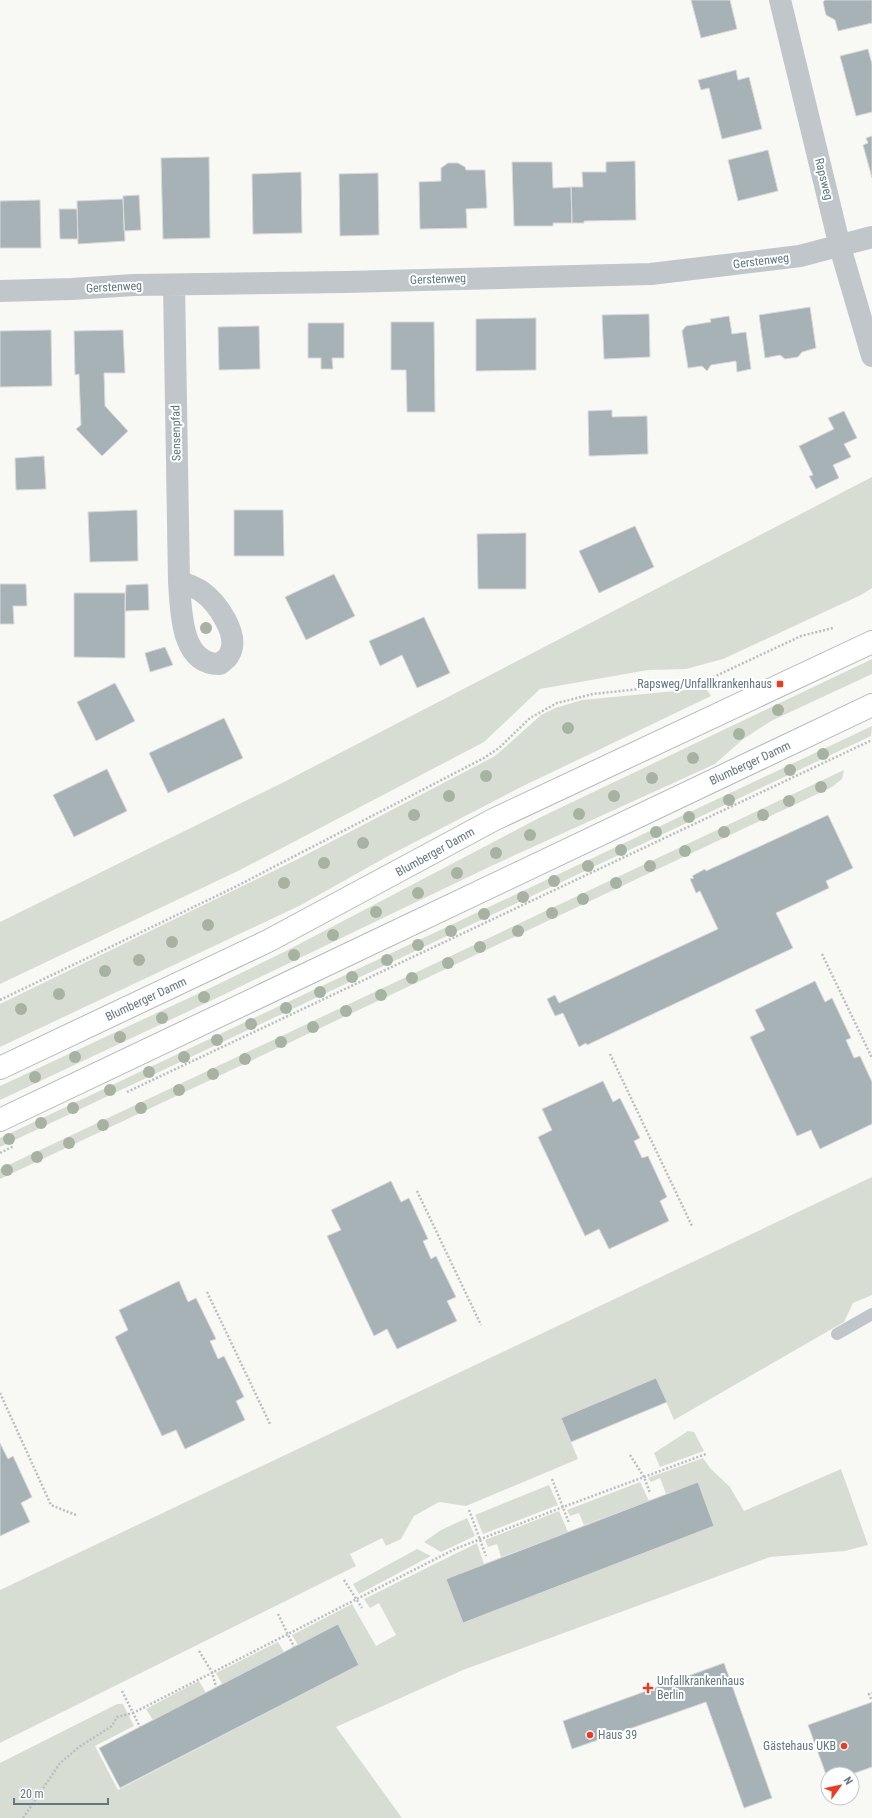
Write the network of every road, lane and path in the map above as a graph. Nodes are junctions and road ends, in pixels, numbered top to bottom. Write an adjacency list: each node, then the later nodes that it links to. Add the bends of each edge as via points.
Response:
1 (780, 0): 3 (street, Rapsweg)
2 (872, 238): 3 (street, Gerstenweg)
3 (840, 247): 4 (street, Gerstenweg, via 800,256 651,274); 6 (street, Rapsweg)
4 (174, 285): 5 (street, Gerstenweg); 7 (street, Sensenpfad)
5 (0, 290)
6 (872, 356)
7 (179, 581)
8 (839, 626): 13 (path, via 801,636 703,682 593,694 557,703 530,718 499,748 484,758 231,889)
9 (872, 642): 16 (main road, Blumberger Damm, via 493,820 268,941)
10 (872, 705): 18 (main road, Blumberger Damm)
11 (872, 740): 17 (path)
12 (822, 954): 15 (path)
13 (0, 1000)
14 (610, 1054): 22 (path)
15 (872, 1058)
16 (0, 1068)
17 (122, 1095)
18 (0, 1120)
19 (14, 1146): 20 (path)
20 (0, 1153)
21 (417, 1191): 25 (path)
22 (692, 1226)
23 (207, 1292): 28 (path)
24 (872, 1314): 26 (lane)
25 (481, 1324)
26 (837, 1334)
27 (0, 1392): 36 (path, via 51,1505)
28 (270, 1424)
29 (706, 1454): 31 (path)
30 (630, 1455): 31 (path)
31 (644, 1477): 33 (path); 34 (path)
32 (552, 1479): 34 (path)
33 (650, 1493)
34 (563, 1506): 37 (path); 38 (path)
35 (469, 1510): 38 (path)
36 (76, 1515)
37 (569, 1523)
38 (480, 1539): 39 (path); 41 (path)
39 (486, 1556)
40 (344, 1580): 41 (path)
41 (356, 1599): 42 (path); 44 (path)
42 (362, 1608)
43 (278, 1614): 44 (path)
44 (288, 1634): 45 (path); 47 (path)
45 (294, 1647)
46 (199, 1651): 47 (path)
47 (212, 1672): 48 (path); 52 (path)
48 (216, 1687)
49 (122, 1690): 52 (path)
50 (872, 1693): 51 (path, via 869,1694)
51 (870, 1699)
52 (133, 1713): 53 (path); 54 (path, via 117,1717 112,1726 67,1756)
53 (140, 1727)
54 (23, 1818)

